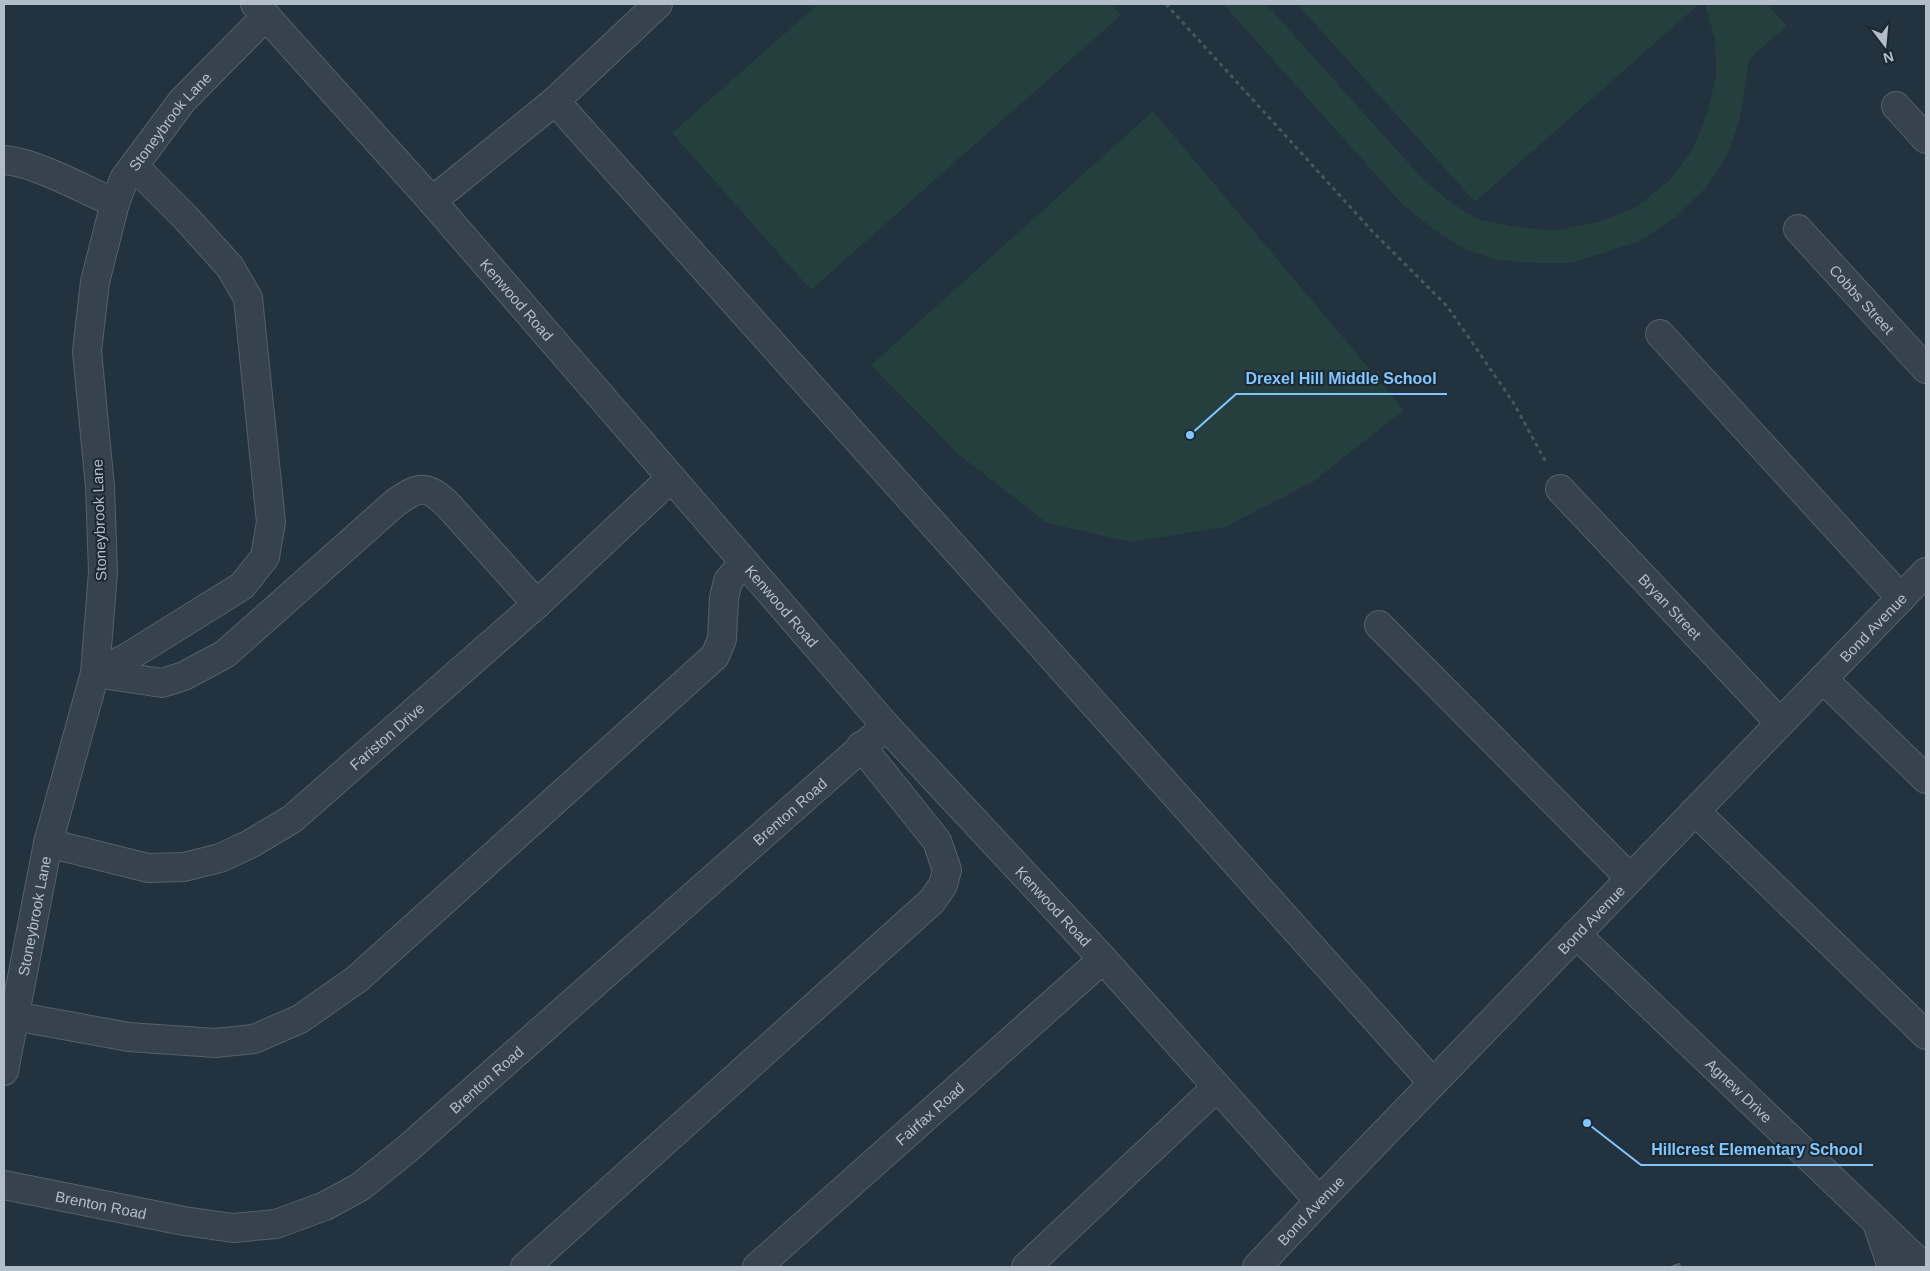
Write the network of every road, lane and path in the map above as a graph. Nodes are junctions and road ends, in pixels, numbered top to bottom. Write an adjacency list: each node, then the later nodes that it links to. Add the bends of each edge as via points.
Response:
1 (658, 4): 4 (street)
2 (1166, 4): 15 (path, via 1372,231 1447,306 1513,402)
3 (260, 10): 8 (street, Stoneybrook Lane, via 182,101); 9 (street, Kenwood Road)
4 (555, 101): 9 (street); 35 (street)
5 (1896, 106): 6 (street)
6 (1926, 139)
7 (4, 160): 10 (street, via 56,176)
8 (134, 166): 10 (street, Stoneybrook Lane, via 124,179); 21 (street, via 230,267 248,298 271,522 265,558 242,586 128,657)
9 (432, 201): 14 (street, Kenwood Road)
10 (115, 203): 21 (street, Stoneybrook Lane, via 95,282 87,351 100,487 103,572)
11 (1798, 229): 13 (street, Cobbs Street)
12 (1660, 334): 18 (street)
13 (1926, 369)
14 (671, 478): 16 (street, Kenwood Road); 19 (street, Fariston Drive)
15 (1560, 489): 23 (street, Bryan Street)
16 (744, 562): 24 (street, Kenwood Road); 32 (street, via 728,582 722,639 715,656 358,979 300,1019 254,1039 216,1043 129,1037)
17 (1926, 572): 18 (street, Bond Avenue)
18 (1901, 598): 22 (street, Bond Avenue)
19 (537, 604): 21 (street, via 442,499 422,489 410,492 396,503 225,654 184,676 162,683); 28 (street, Fariston Drive, via 292,819 250,844 220,858 184,867 148,868)
20 (1379, 625): 29 (street)
21 (95, 673): 28 (street, Stoneybrook Lane)
22 (1823, 679): 23 (street, Bond Avenue); 26 (street)
23 (1780, 723): 27 (street, Bond Avenue)
24 (886, 726): 25 (street, Brenton Road); 31 (street, Kenwood Road)
25 (861, 746): 37 (street, Brenton Road, via 406,1150 360,1187 325,1206 276,1224 233,1228); 40 (street, via 938,841 947,870 943,885 925,907)
26 (1926, 779)
27 (1695, 811): 29 (street, Bond Avenue); 33 (street)
28 (48, 842): 32 (street, Stoneybrook Lane)
29 (1630, 878): 30 (street, Bond Avenue)
30 (1576, 934): 35 (street, Bond Avenue); 39 (street, Agnew Drive)
31 (1103, 959): 36 (street, Kenwood Road); 41 (street, Fairfax Road)
32 (14, 1016): 34 (street, Stoneybrook Lane)
33 (1926, 1035)
34 (4, 1071)
35 (1433, 1083): 38 (street, Bond Avenue)
36 (1217, 1087): 38 (street, Kenwood Road); 42 (street)
37 (4, 1185)
38 (1319, 1201): 43 (street, Bond Avenue)
39 (1877, 1222): 44 (street); 45 (street, Agnew Drive)
40 (525, 1267)
41 (757, 1267)
42 (1026, 1267)
43 (1257, 1267)
44 (1892, 1267)
45 (1924, 1267)

